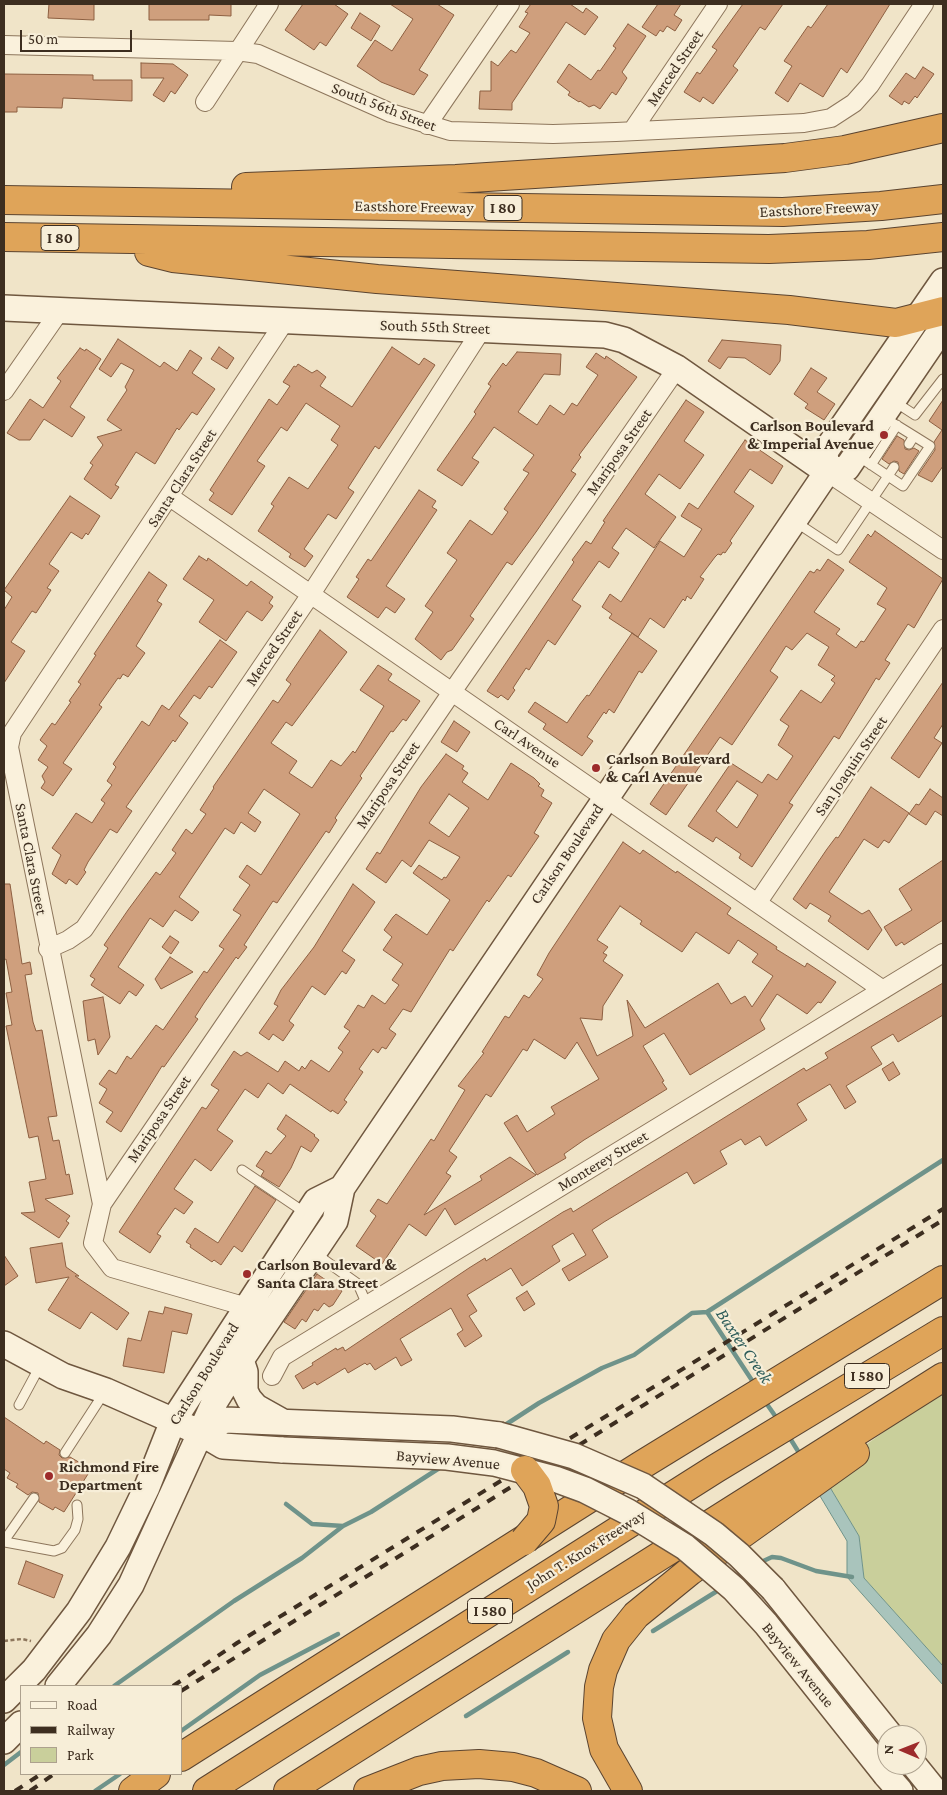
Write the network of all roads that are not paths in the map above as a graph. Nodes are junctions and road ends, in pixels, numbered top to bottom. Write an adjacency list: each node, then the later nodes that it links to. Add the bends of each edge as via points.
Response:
1 (269, 4): 6 (street)
2 (510, 4): 8 (street)
3 (718, 4): 10 (street, Merced Street)
4 (924, 4): 10 (street, South 56th Street, via 870,85 854,103 831,118 804,123)
5 (4, 45): 6 (street, South 56th Street)
6 (237, 51): 7 (street); 8 (street, South 56th Street, via 258,54 390,113)
7 (205, 102)
8 (427, 126): 10 (street, South 56th Street, via 473,133)
9 (943, 128): 13 (highway, via 845,150 786,158 466,178 216,188)
10 (632, 131)
11 (943, 199): 13 (highway, Eastshore Freeway / I 80, via 783,212)
12 (4, 200): 13 (highway, Eastshore Freeway / I 80)
13 (62, 201)
14 (4, 237): 16 (highway, I 80)
15 (943, 237): 16 (highway, I 80, via 868,245 769,249)
16 (115, 239): 20 (highway, via 173,258 377,279 789,310 896,323)
17 (943, 281): 20 (street)
18 (4, 308): 19 (street, South 55th Street)
19 (59, 312): 21 (street, South 55th Street); 25 (street)
20 (935, 318): 26 (street); 29 (street, via 825,452)
21 (286, 321): 22 (street, South 55th Street); 31 (street, Santa Clara Street)
22 (482, 329): 23 (street, South 55th Street, via 605,335 633,344); 35 (street, Merced Street)
23 (677, 368): 29 (street, South 55th Street); 37 (street, Mariposa Street)
24 (943, 379): 26 (lane, via 915,415)
25 (4, 391)
26 (891, 414): 27 (street); 30 (lane, via 911,440 930,446 903,486)
27 (863, 460): 29 (street); 30 (lane)
28 (894, 467): 30 (lane)
29 (827, 472): 32 (street); 33 (street, Carlson Boulevard)
30 (888, 476): 32 (lane)
31 (170, 497): 35 (street, Carl Avenue); 40 (street, Santa Clara Street, via 12,733 9,747)
32 (871, 502): 33 (lane, via 838,550); 34 (street)
33 (794, 521): 38 (street, Carlson Boulevard)
34 (943, 550)
35 (311, 594): 37 (street, Carl Avenue); 40 (street, Merced Street, via 84,929)
36 (943, 629): 39 (street, San Joaquin Street)
37 (452, 692): 38 (street, Carl Avenue); 45 (street, Mariposa Street)
38 (606, 797): 39 (street, Carl Avenue); 44 (street, Carlson Boulevard)
39 (758, 902): 42 (street, Carl Avenue)
40 (48, 949): 45 (street, Santa Clara Street)
41 (943, 953): 42 (street, Monterey Street)
42 (883, 990): 49 (street, Monterey Street)
43 (242, 1170): 46 (lane)
44 (342, 1188): 46 (street, Carlson Boulevard, via 316,1201); 47 (street, Carlson Boulevard, via 335,1221)
45 (102, 1204): 50 (street, Santa Clara Street, via 94,1244 112,1268)
46 (307, 1214): 50 (street, Carlson Boulevard)
47 (314, 1253): 49 (lane, via 358,1284); 53 (street, Carlson Boulevard)
48 (943, 1280): 66 (highway)
49 (367, 1305): 55 (street, Monterey Street, via 282,1357)
50 (246, 1307): 60 (street, Carlson Boulevard)
51 (943, 1331): 82 (highway, John T. Knox Freeway / I 580, via 783,1427)
52 (4, 1344): 54 (street, Bayview Avenue)
53 (241, 1360): 61 (street, via 249,1399 256,1407); 62 (street, Carlson Boulevard, via 214,1403)
54 (42, 1364): 58 (street, Bayview Avenue, via 63,1376); 59 (lane)
55 (272, 1376)
56 (943, 1377): 65 (highway, I 580)
57 (943, 1389): 65 (highway)
58 (106, 1390): 60 (street, Bayview Avenue); 63 (lane)
59 (20, 1405)
60 (173, 1421): 62 (street, Bayview Avenue); 73 (street, Carlson Boulevard, via 147,1487 118,1546 79,1611 34,1670)
61 (283, 1422): 62 (street, Bayview Avenue, via 225,1420); 66 (street, Bayview Avenue, bridge, via 483,1433 545,1446)
62 (201, 1433): 64 (street, Bayview Avenue, bridge, via 223,1446 463,1458); 72 (street, Carlson Boulevard, via 131,1585 99,1635)
63 (65, 1453)
64 (525, 1470): 67 (street, Bayview Avenue, bridge); 71 (highway, bridge, via 538,1486 544,1506 541,1522)
65 (811, 1472): 83 (highway, I 580); 86 (highway, via 636,1615 616,1640 599,1686 597,1718 604,1749)
66 (624, 1476): 67 (highway); 75 (street, Bayview Avenue, bridge, via 688,1514 751,1566 793,1613)
67 (596, 1495): 71 (highway, bridge); 80 (street, Bayview Avenue, bridge, via 672,1538 734,1589 766,1624)
68 (34, 1498): 70 (lane)
69 (77, 1505): 70 (lane, via 75,1530 62,1548 54,1551)
70 (4, 1541)
71 (524, 1541): 77 (highway)
72 (59, 1685)
73 (4, 1700)
74 (20, 1725): 76 (street)
75 (882, 1725)
76 (4, 1741)
77 (182, 1756)
78 (155, 1775): 81 (highway)
79 (922, 1775): 87 (street)
80 (893, 1783)
81 (133, 1791)
82 (208, 1791)
83 (288, 1791)
84 (368, 1791): 85 (highway, via 419,1771 473,1764 525,1770 552,1778)
85 (577, 1791)
86 (628, 1791)
87 (935, 1791)

